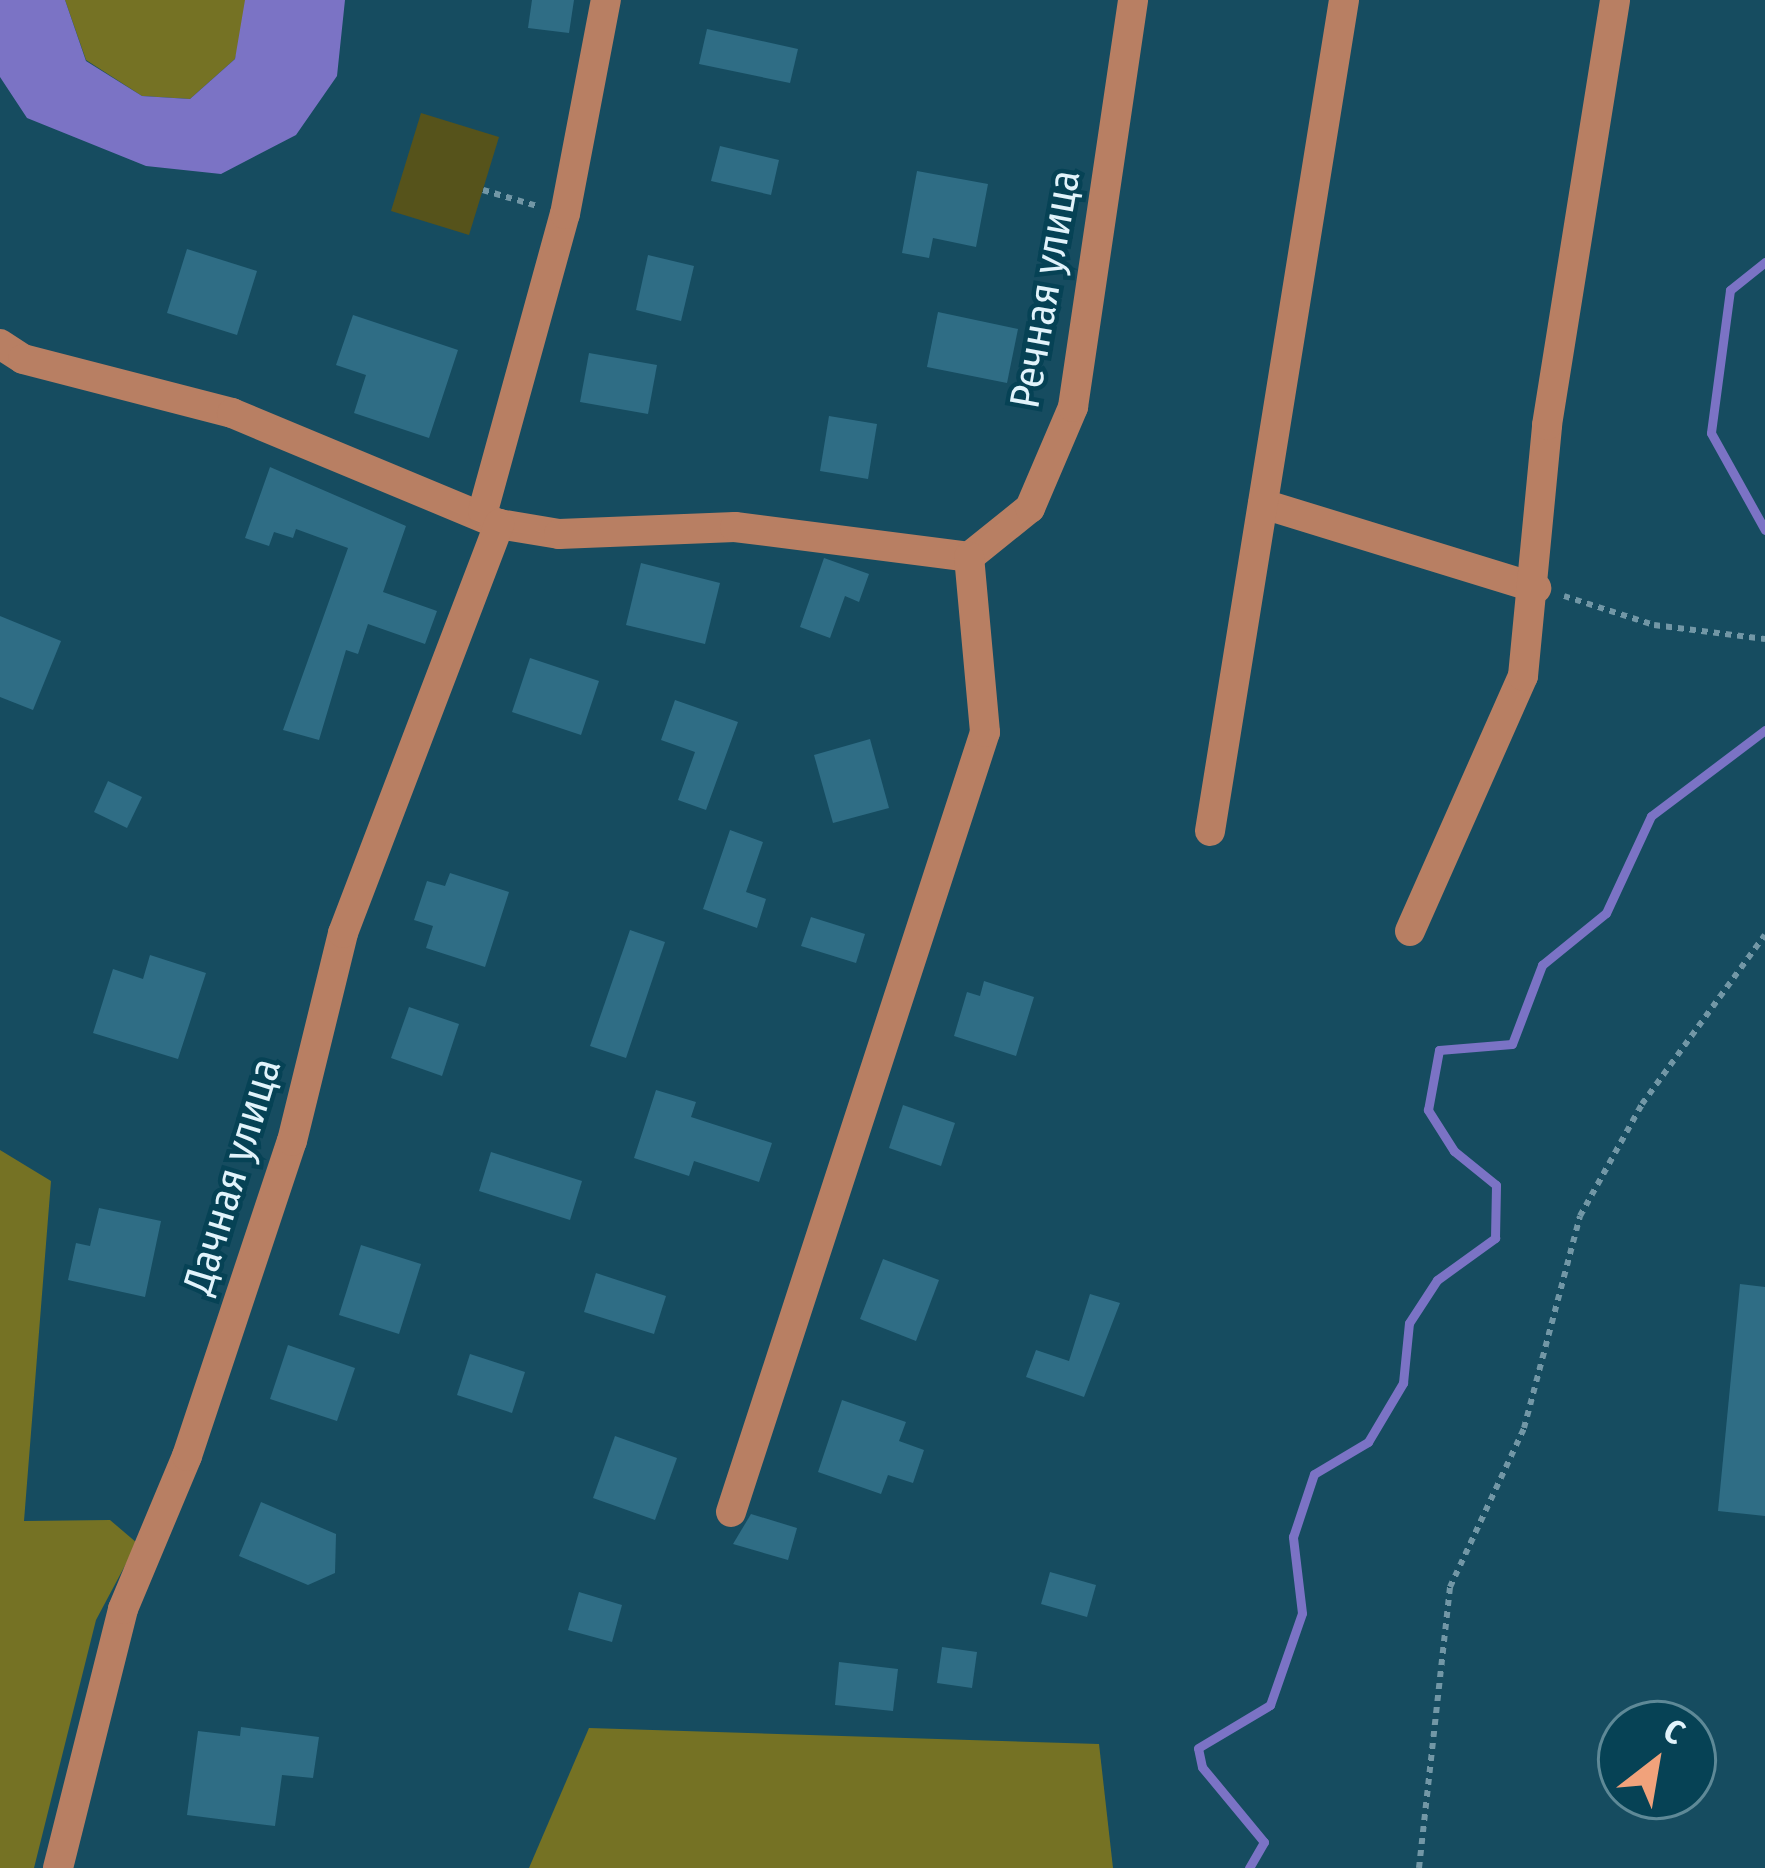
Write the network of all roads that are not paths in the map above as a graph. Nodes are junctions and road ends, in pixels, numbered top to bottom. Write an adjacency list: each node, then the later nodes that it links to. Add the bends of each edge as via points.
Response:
1 (606, 0): 7 (street, Дачная улица, via 565,214)
2 (1133, 0): 8 (street, Речная улица, via 1073,406 1030,508)
3 (1345, 0): 6 (street)
4 (1615, 0): 9 (street, via 1547,425)
5 (0, 344): 7 (street, via 232,413)
6 (1263, 503): 9 (street); 10 (street)
7 (491, 518): 8 (street, via 559,534 735,526); 13 (street, Дачная улица, via 343,933 292,1142 188,1456 123,1609)
8 (969, 557): 12 (street, via 985,732)
9 (1536, 587): 11 (street, via 1523,676)
10 (1210, 831)
11 (1410, 932)
12 (731, 1512)
13 (60, 1863)

